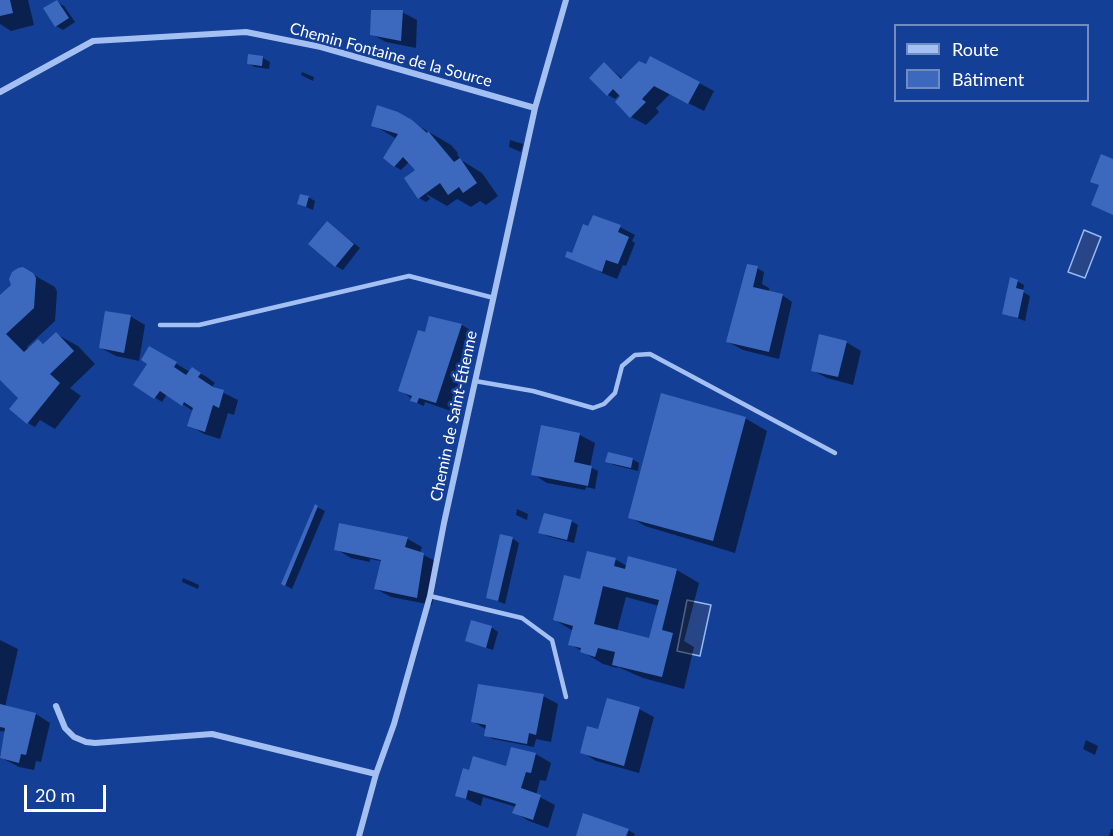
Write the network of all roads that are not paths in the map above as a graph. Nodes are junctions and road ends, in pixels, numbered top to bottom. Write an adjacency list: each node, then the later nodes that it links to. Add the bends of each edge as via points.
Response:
1 (566, 0): 3 (street, Chemin de Saint-Étienne)
2 (0, 92): 3 (street, Chemin Fontaine de la Source, via 93,41 246,33 321,47)
3 (535, 108): 4 (street, Chemin de Saint-Étienne)
4 (494, 298): 5 (lane, via 409,276 199,325); 6 (street, Chemin de Saint-Étienne)
5 (160, 325)
6 (475, 381): 7 (lane, via 533,391 593,408 615,393 622,366 635,356 650,354); 8 (street, Chemin de Saint-Étienne)
7 (835, 453)
8 (430, 596): 9 (lane, via 522,618 552,640); 11 (street, Chemin de Saint-Étienne)
9 (566, 697)
10 (56, 706): 11 (street, via 65,728 86,742 212,734)
11 (376, 774): 12 (street, Chemin de Saint-Étienne)
12 (359, 836)

